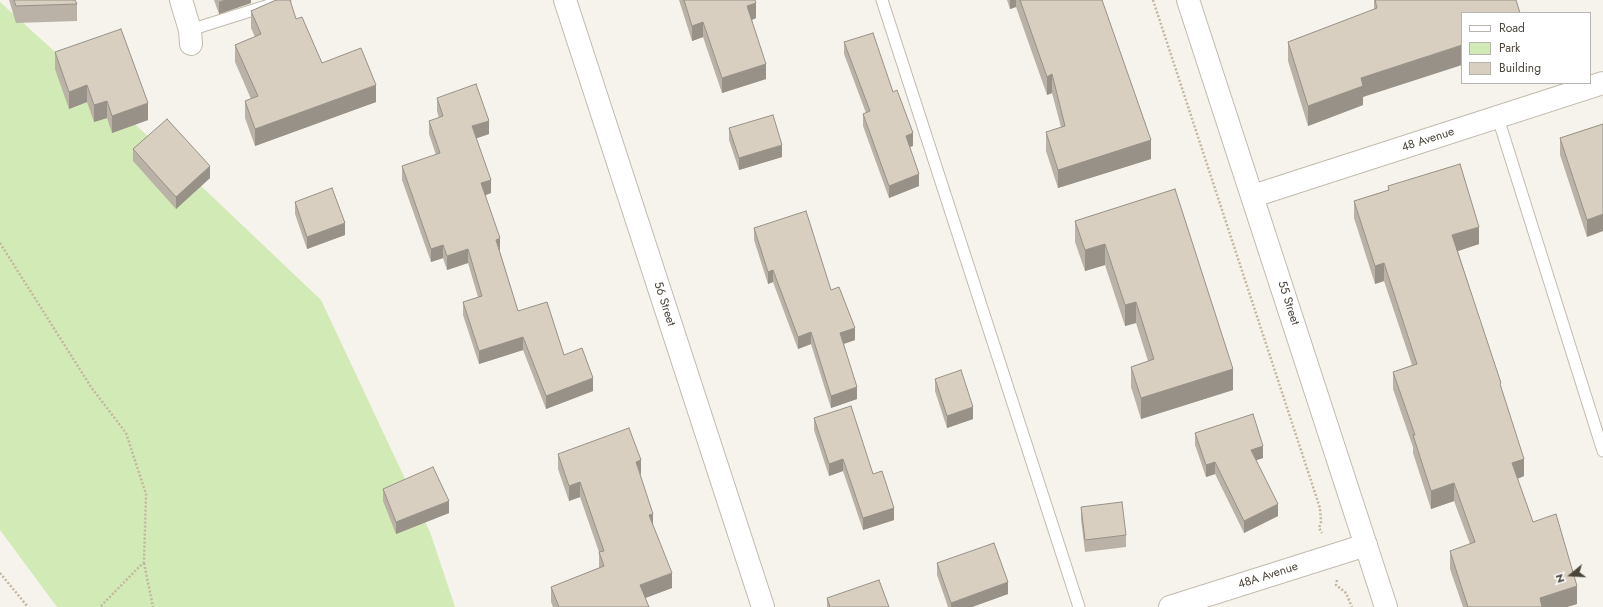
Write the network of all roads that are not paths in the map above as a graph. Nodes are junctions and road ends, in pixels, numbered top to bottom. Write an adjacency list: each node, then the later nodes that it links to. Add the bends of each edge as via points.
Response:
1 (180, 0): 6 (street)
2 (285, 0): 6 (lane)
3 (565, 0): 12 (street, 56 Street)
4 (882, 0): 13 (lane)
5 (1188, 0): 9 (street, 55 Street)
6 (191, 37)
7 (1603, 83): 8 (street, 48 Avenue)
8 (1498, 118): 9 (street, 48 Avenue); 10 (lane)
9 (1253, 196): 11 (street, 55 Street)
10 (1603, 451)
11 (1366, 545): 14 (street, 48A Avenue); 15 (street, 55 Street)
12 (763, 607)
13 (1079, 607)
14 (1170, 607)
15 (1386, 607)

